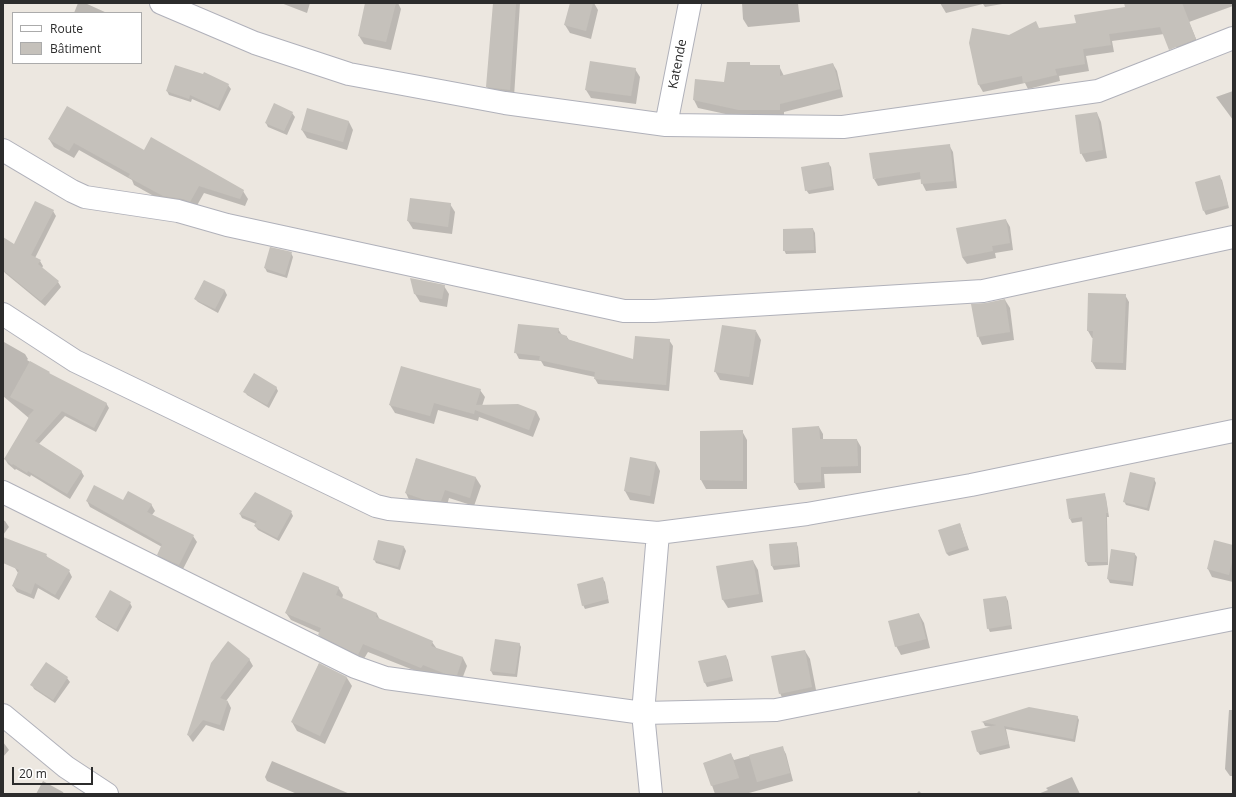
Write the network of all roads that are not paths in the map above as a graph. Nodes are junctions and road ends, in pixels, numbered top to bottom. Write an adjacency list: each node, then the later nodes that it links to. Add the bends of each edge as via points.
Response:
1 (162, 3): 4 (street, via 255,43 349,74 505,103)
2 (690, 3): 4 (street, Katende)
3 (1233, 38): 4 (street, via 1098,91 843,127)
4 (666, 125)
5 (3, 150): 6 (street, via 84,197 178,211 227,225 624,311 983,291)
6 (1233, 237)
7 (3, 314): 10 (street, via 75,361 376,506)
8 (1233, 431): 10 (street, via 963,487 807,514)
9 (3, 492): 12 (street, via 355,667 386,678)
10 (658, 533): 12 (street)
11 (1233, 619): 12 (street, via 776,710)
12 (643, 713): 15 (street)
13 (3, 715): 14 (street, via 66,767)
14 (107, 794)
15 (651, 794)

